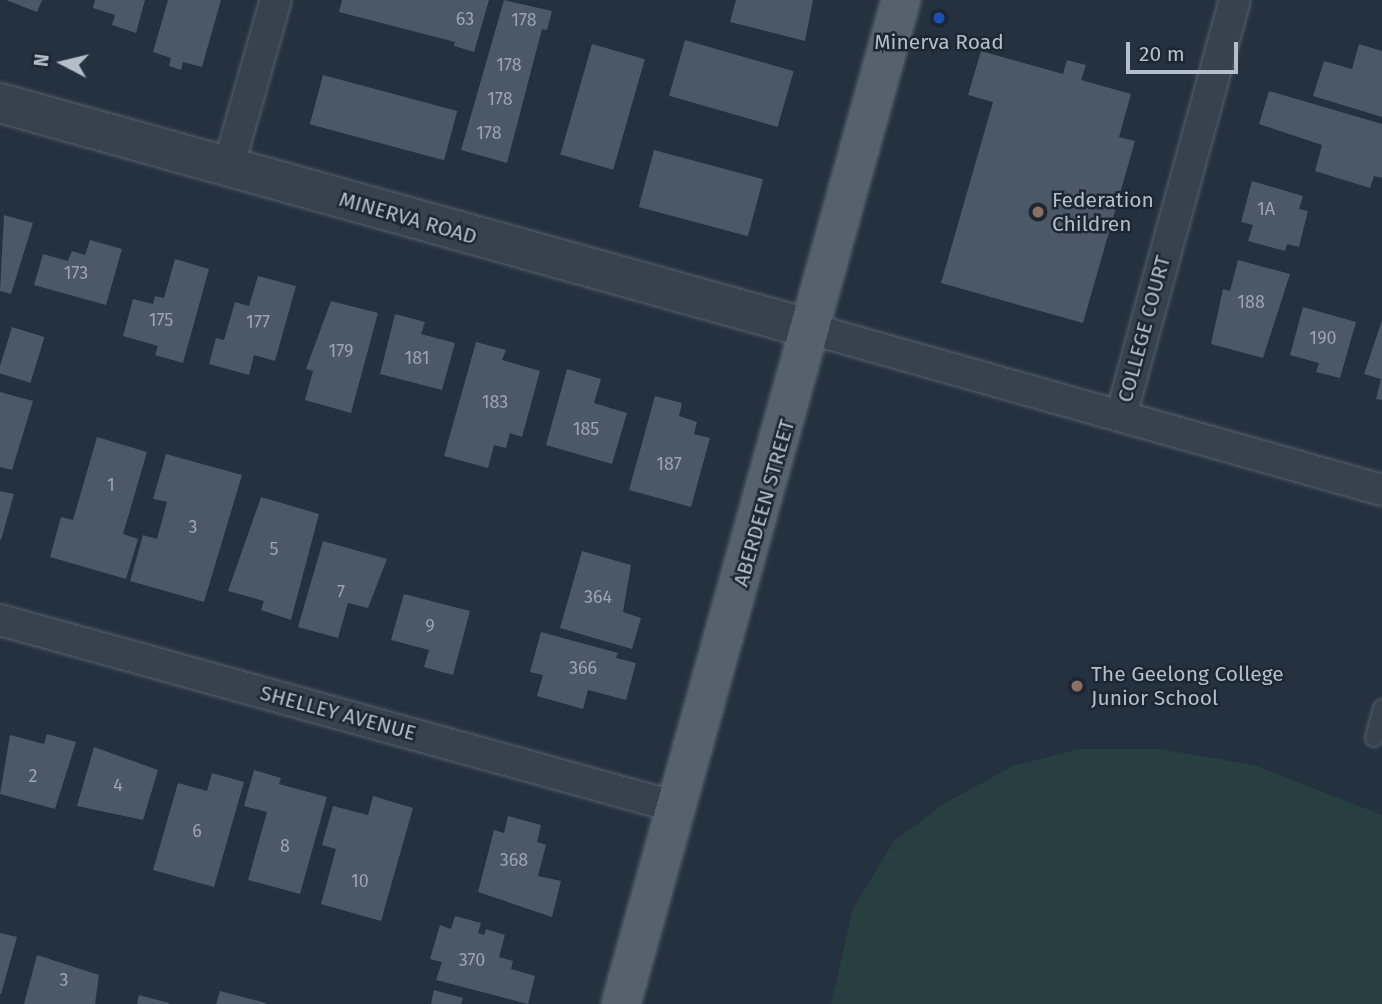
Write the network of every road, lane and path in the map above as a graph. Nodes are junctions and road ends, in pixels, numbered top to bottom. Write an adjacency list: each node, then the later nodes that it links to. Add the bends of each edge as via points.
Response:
1 (276, 0): 5 (street)
2 (901, 0): 6 (main road, ABERDEEN STREET)
3 (1235, 0): 7 (street, COLLEGE COURT)
4 (0, 103): 5 (street, MINERVA ROAD)
5 (228, 167): 6 (street, MINERVA ROAD)
6 (811, 329): 7 (street, MINERVA ROAD); 12 (main road, ABERDEEN STREET)
7 (1121, 416): 8 (street, MINERVA ROAD)
8 (1382, 490)
9 (0, 620): 12 (street, SHELLEY AVENUE)
10 (1382, 708): 11 (lane)
11 (1374, 738)
12 (677, 807): 13 (main road, ABERDEEN STREET)
13 (621, 1004)

